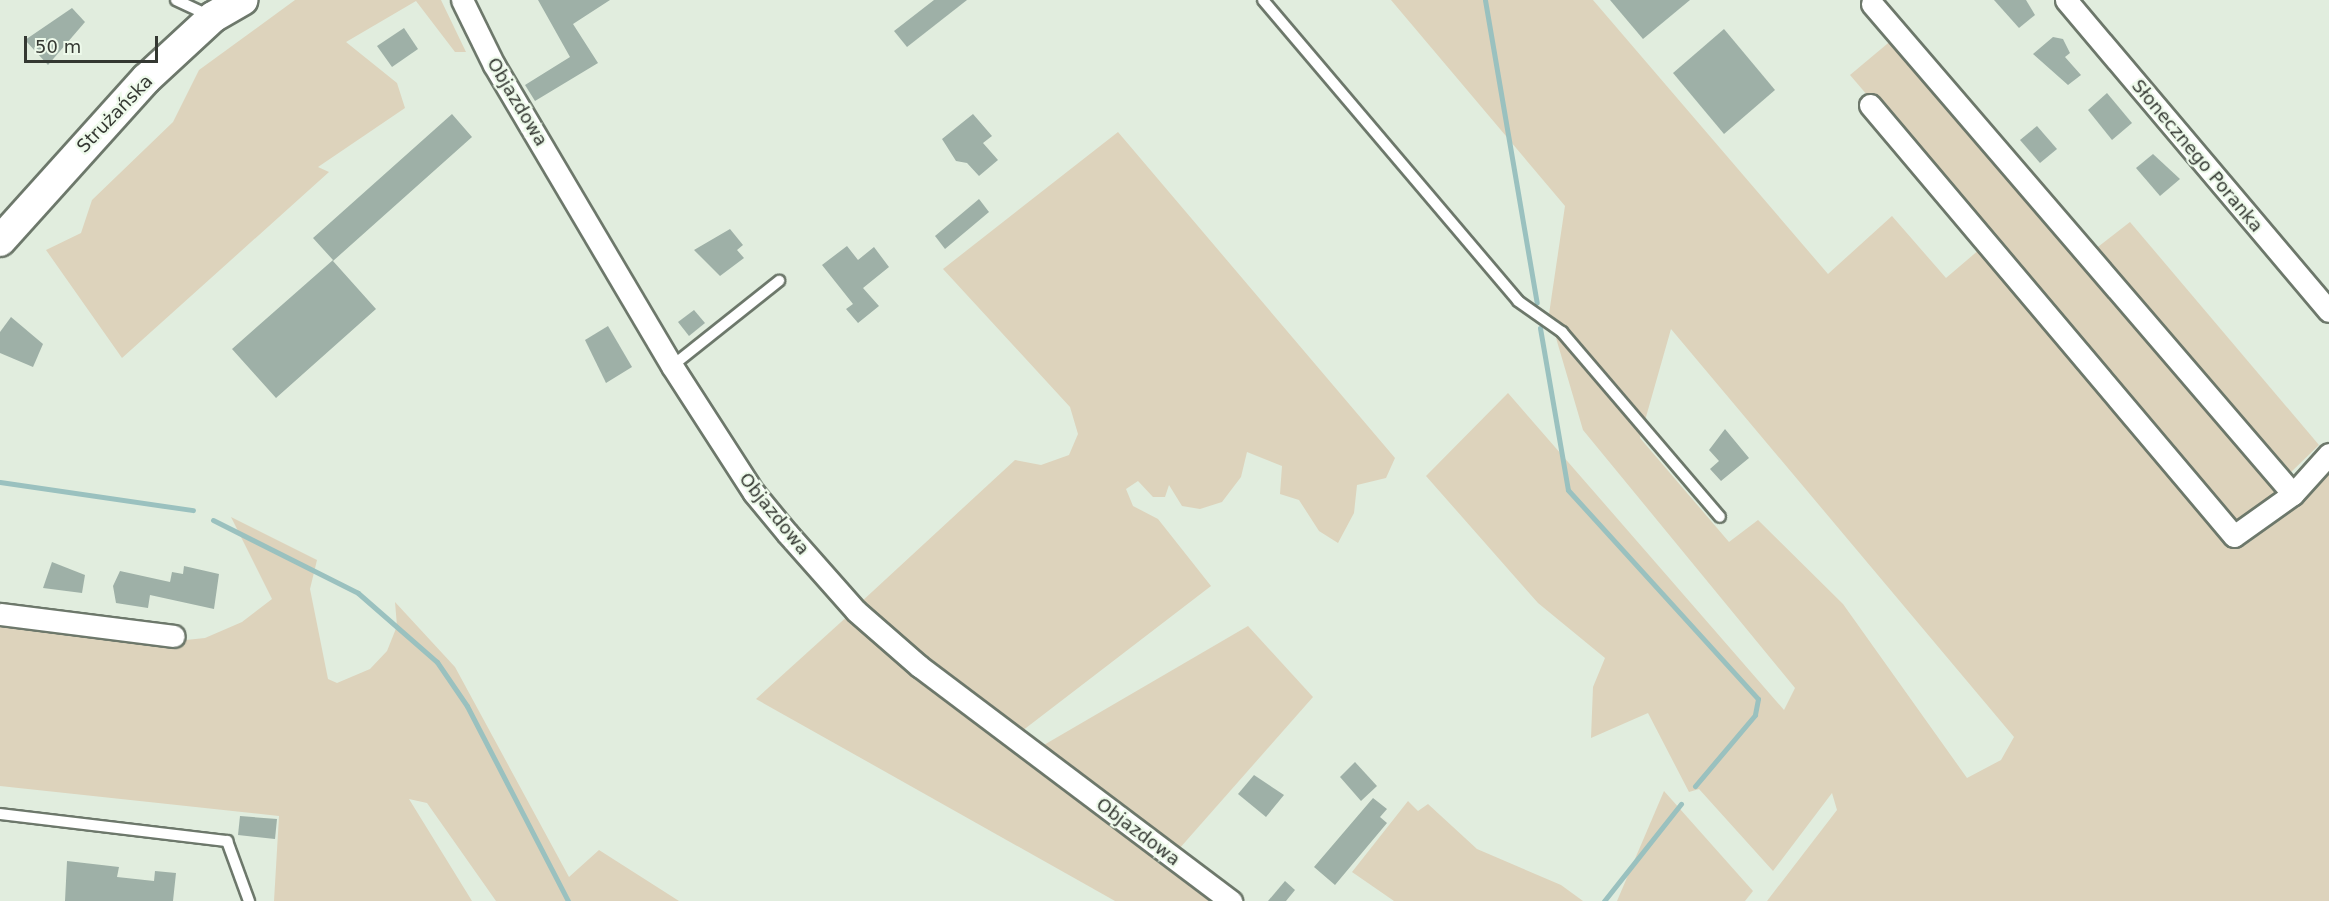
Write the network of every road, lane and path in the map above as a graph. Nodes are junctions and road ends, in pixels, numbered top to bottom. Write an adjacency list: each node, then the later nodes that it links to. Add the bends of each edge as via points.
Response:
1 (176, 0): 7 (lane)
2 (242, 0): 7 (main road, Strużańska)
3 (462, 0): 12 (street, Objazdowa, via 494,65)
4 (1263, 0): 15 (lane, via 1518,301 1562,332)
5 (2066, 0): 11 (street, Słonecznego Poranka)
6 (1872, 4): 14 (street)
7 (213, 17): 9 (main road, Strużańska, via 147,79)
8 (1869, 105): 14 (street, via 2234,536)
9 (0, 241)
10 (779, 281): 12 (lane)
11 (2329, 311)
12 (672, 366): 20 (street, Objazdowa, via 754,493 856,611 919,666)
13 (2329, 454): 14 (street)
14 (2293, 494)
15 (1720, 517)
16 (0, 614): 17 (street)
17 (174, 636)
18 (0, 814): 19 (lane, via 227,841)
19 (249, 901)
20 (1231, 901)

